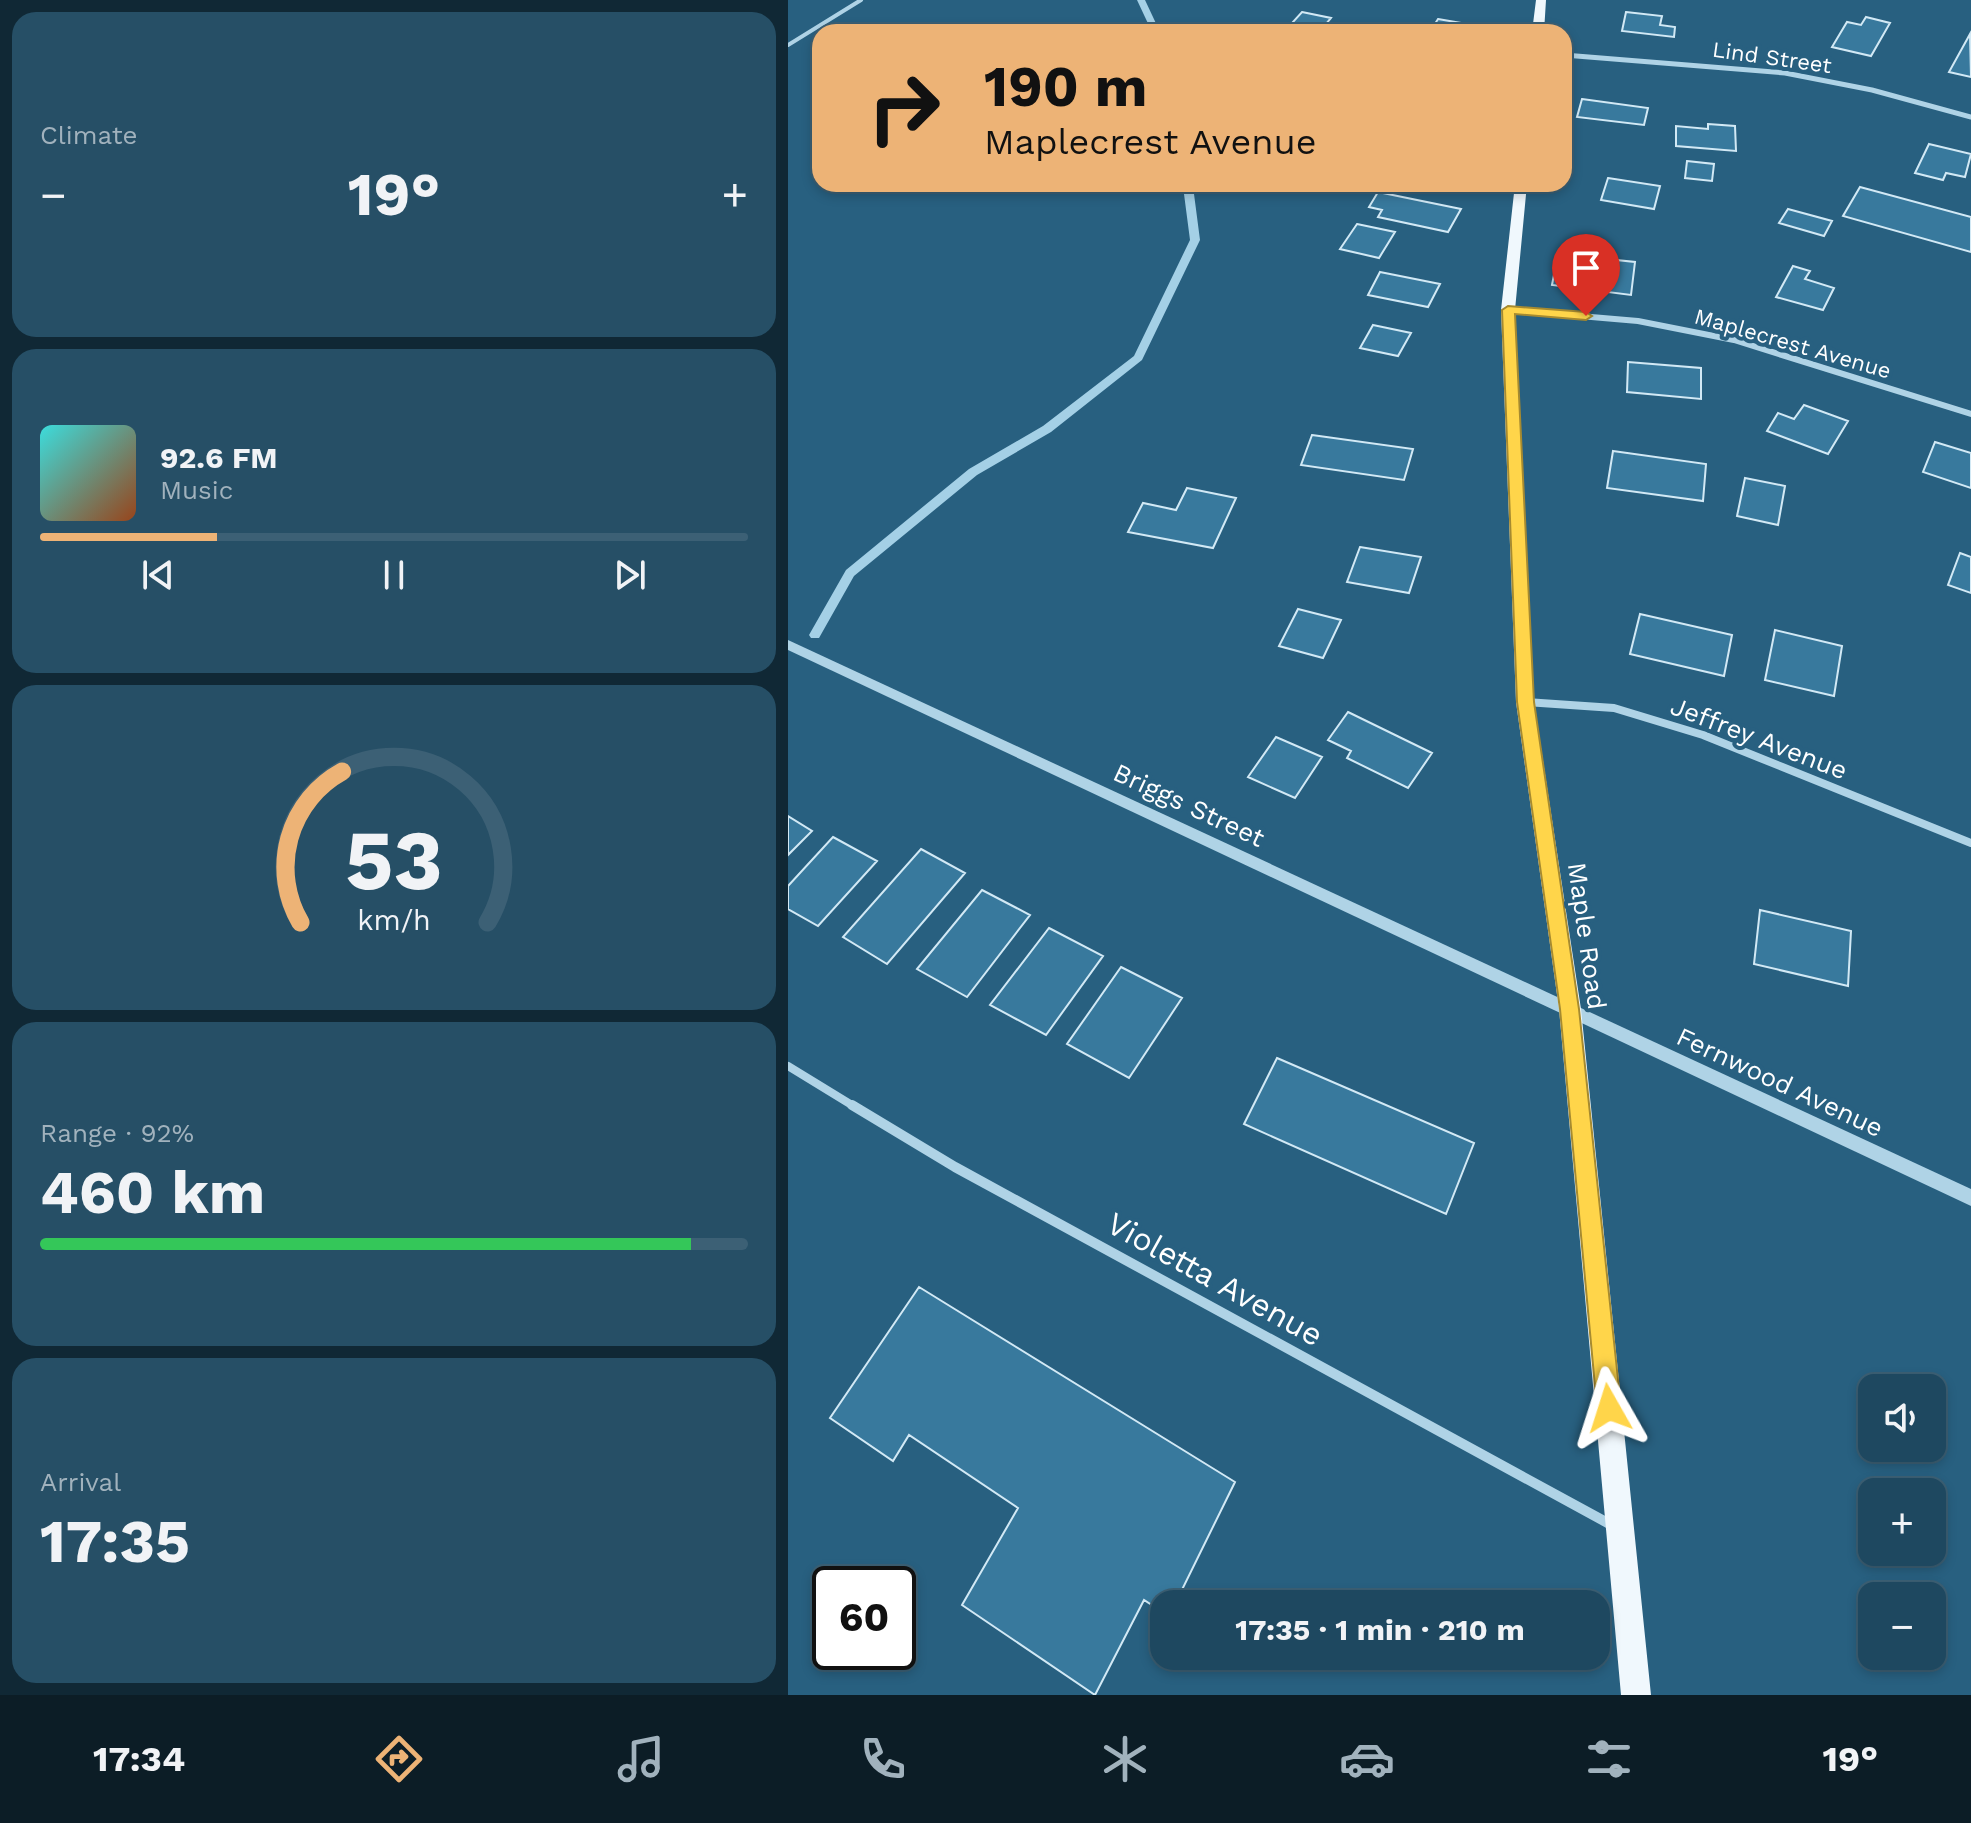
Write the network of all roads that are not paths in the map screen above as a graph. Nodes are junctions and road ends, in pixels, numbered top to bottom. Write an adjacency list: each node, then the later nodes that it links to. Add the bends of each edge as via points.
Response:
1 (861, 0): 3 (lane)
2 (1541, 0): 4 (main road)
3 (822, 24)
4 (1539, 24)
5 (812, 30): 6 (lane)
6 (788, 45)
7 (1572, 55): 8 (street, Lind Street, via 1777,72)
8 (1971, 117)
9 (1520, 192): 10 (main road, Maple Road)
10 (1508, 310): 11 (street, Maplecrest Avenue, via 1638,321 1734,340); 13 (main road, Maple Road)
11 (1971, 414)
12 (788, 645): 15 (street, Briggs Street)
13 (1525, 702): 14 (street, Jeffrey Avenue, via 1614,708 1703,735); 15 (main road, Maple Road)
14 (1971, 843)
15 (1570, 1009): 17 (street, Fernwood Avenue); 18 (main road, Maple Road)
16 (788, 1066): 18 (street, Violetta Avenue, via 955,1167)
17 (1971, 1198)
18 (1621, 1531): 19 (main road, Maple Road)
19 (1636, 1695)

